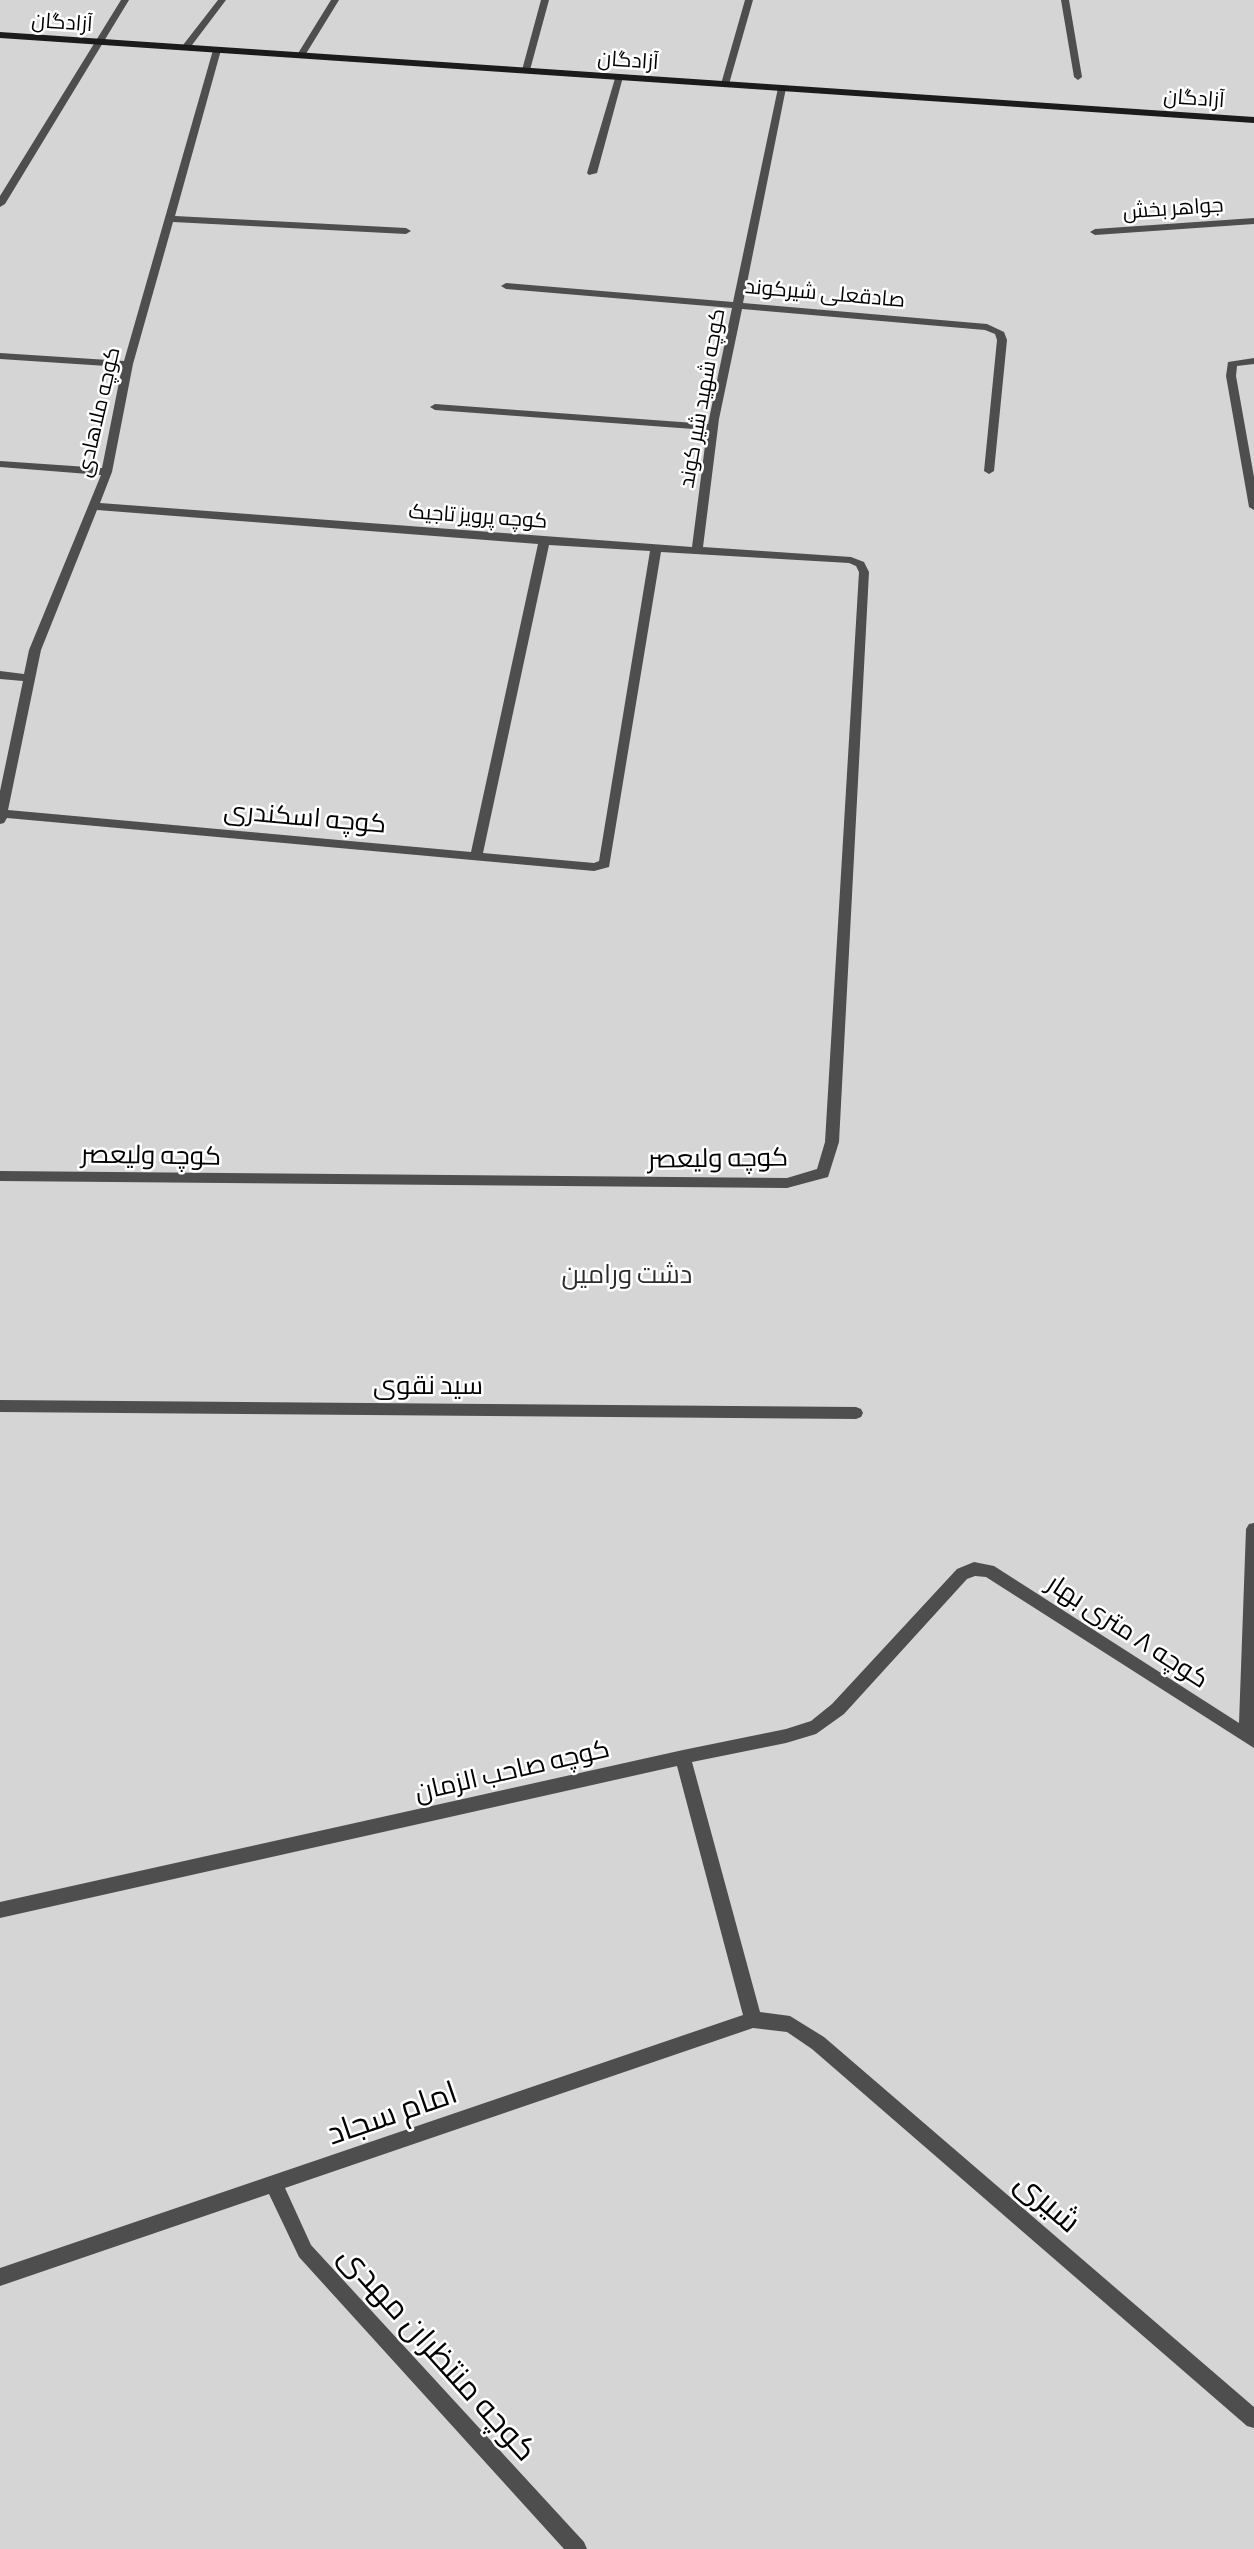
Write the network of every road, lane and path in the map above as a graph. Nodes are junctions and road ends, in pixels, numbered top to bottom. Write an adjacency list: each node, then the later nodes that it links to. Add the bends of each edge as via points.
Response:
1 (124, 0): 8 (street)
2 (222, 0): 9 (street)
3 (334, 0): 11 (street)
4 (545, 0): 12 (street)
5 (749, 0): 15 (street)
6 (1065, 0): 14 (street)
7 (0, 35): 8 (main road, آزادگان)
8 (97, 41): 9 (main road, آزادگان); 19 (street)
9 (186, 47): 10 (main road, آزادگان)
10 (217, 50): 11 (main road, آزادگان); 20 (street, کوچه ملاهادی)
11 (301, 55): 12 (main road, آزادگان)
12 (526, 71): 13 (main road, آزادگان)
13 (619, 77): 15 (main road, آزادگان); 18 (street)
14 (1078, 77)
15 (725, 84): 16 (main road, آزادگان)
16 (782, 88): 17 (main road, آزادگان); 25 (street, کوچه شهید شیر کوند)
17 (1254, 120)
18 (592, 173)
19 (0, 204)
20 (169, 219): 22 (street); 28 (street, کوچه ملاهادی)
21 (1254, 221): 23 (street, جواهر بخش)
22 (406, 231)
23 (1095, 232)
24 (506, 286): 25 (street, صادقعلی شیرکوند)
25 (738, 305): 30 (street, کوچه شهید شیر کوند); 32 (street, صادقعلی شیرکوند, via 987,327 999,332 1002,340)
26 (0, 356): 28 (street)
27 (1254, 361): 35 (street, via 1232,364 1231,376)
28 (128, 364): 33 (street, کوچه ملاهادی)
29 (435, 407): 30 (street)
30 (713, 428): 38 (street, کوچه شهید شیر کوند)
31 (0, 464): 33 (street)
32 (989, 471)
33 (107, 472): 34 (street, کوچه ملاهادی)
34 (93, 506): 36 (street, کوچه پرویز تاجیک); 41 (street, کوچه ملاهادی, via 35,650)
35 (1254, 507)
36 (544, 541): 37 (street, کوچه پرویز تاجیک); 44 (street)
37 (656, 548): 38 (street, کوچه پرویز تاجیک); 44 (street, کوچه اسکندری, via 605,864 594,867)
38 (697, 550): 39 (street, کوچه پرویز تاجیک)
39 (860, 564): 45 (street, کوچه ولیعصر, via 864,572 832,1142 823,1173 787,1184)
40 (0, 675): 41 (street)
41 (30, 678): 42 (street, کوچه ملاهادی)
42 (3, 788): 43 (street, کوچه ملاهادی)
43 (1, 817): 44 (street, کوچه اسکندری)
44 (476, 855)
45 (0, 1176)
46 (0, 1406): 47 (street, سید نقوی)
47 (856, 1413)
48 (1254, 1529): 50 (street)
49 (974, 1569): 50 (street, کوچه ۸ متری بهار, via 989,1571); 51 (street, کوچه صاحب الزمان, via 962,1574 816,1727)
50 (1251, 1739)
51 (683, 1757): 52 (street, کوچه صاحب الزمان); 53 (street)
52 (0, 1910)
53 (753, 2020): 54 (street, امام سجاد, via 790,2024); 55 (street, امام سجاد)
54 (803, 2031): 57 (street, شیری)
55 (274, 2184): 56 (street, امام سجاد); 58 (street, کوچه منتظران مهدی, via 305,2251)
56 (0, 2277)
57 (1254, 2419)
58 (577, 2549)

